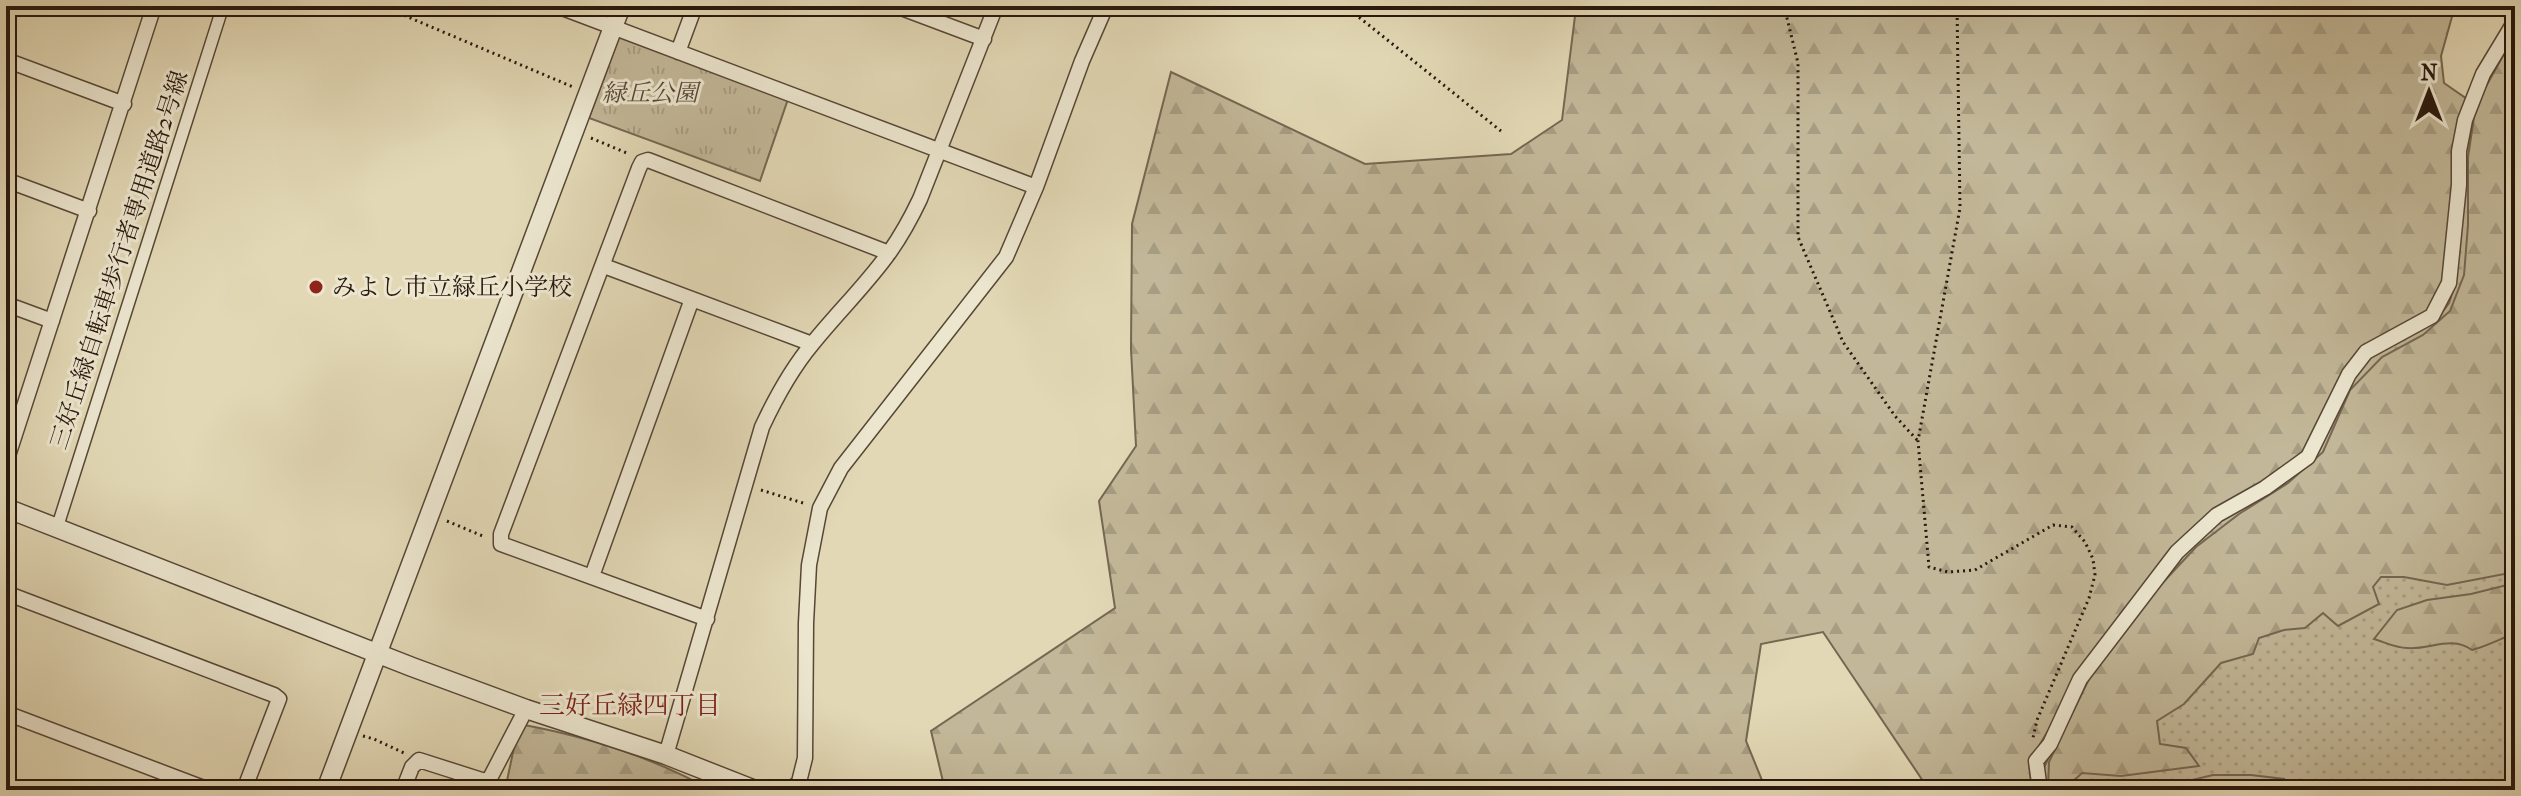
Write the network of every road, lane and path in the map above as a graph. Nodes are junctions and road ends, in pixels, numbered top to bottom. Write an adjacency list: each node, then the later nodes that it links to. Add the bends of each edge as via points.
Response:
1 (154, 6): 19 (street)
2 (223, 6): 40 (street, 三好丘緑自転車歩行者専用道路2号線)
3 (382, 6): 18 (path)
4 (557, 6): 14 (street)
5 (621, 6): 14 (street)
6 (695, 6): 16 (street)
7 (896, 6): 15 (street)
8 (996, 6): 15 (street)
9 (1106, 6): 25 (street)
10 (1345, 6): 21 (path)
11 (1784, 6): 34 (path, via 1798,63 1798,237 1843,342)
12 (1957, 6): 34 (path, via 1960,208)
13 (2515, 21): 51 (street, via 2483,74 2465,120 2449,283 2432,316 2366,352 2349,374 2308,457 2217,515 2177,552 2080,679 2050,744)
14 (613, 28): 16 (street); 18 (street)
15 (984, 39): 22 (street)
16 (678, 52): 22 (street)
17 (6, 60): 19 (street)
18 (588, 93): 20 (street)
19 (124, 104): 26 (street)
20 (573, 131): 23 (path); 39 (street)
21 (1501, 131)
22 (940, 150): 25 (street); 27 (street)
23 (642, 162): 27 (street); 28 (street)
24 (6, 180): 26 (street)
25 (1036, 187): 38 (street, via 1006,257 841,468)
26 (89, 211): 31 (street)
27 (889, 253): 32 (street)
28 (604, 266): 29 (street); 41 (street)
29 (692, 299): 32 (street); 42 (street)
30 (6, 304): 31 (street)
31 (52, 321): 33 (street)
32 (812, 344): 36 (street, via 773,403)
33 (12, 426): 35 (street)
34 (1918, 441): 51 (path, via 1929,567 1975,570 2053,525 2072,527 2093,559 2089,598 2037,720 2032,747)
35 (6, 462)
36 (745, 486): 38 (path); 44 (street)
37 (6, 508): 40 (street)
38 (820, 508): 58 (street, via 809,565 805,758 799,782)
39 (429, 514): 41 (path); 45 (street)
40 (57, 528): 45 (street)
41 (501, 544): 42 (street)
42 (592, 576): 44 (street)
43 (6, 593): 54 (street, via 279,699)
44 (707, 619): 49 (street)
45 (377, 653): 46 (street); 55 (street)
46 (526, 709): 49 (street); 52 (street)
47 (6, 713): 53 (street)
48 (374, 739): 50 (path)
49 (666, 755): 57 (street)
50 (419, 760): 52 (street); 56 (street)
51 (2036, 761): 59 (street)
52 (488, 786)
53 (209, 790)
54 (244, 790)
55 (326, 790)
56 (403, 790)
57 (755, 790)
58 (790, 790)
59 (2040, 790)

